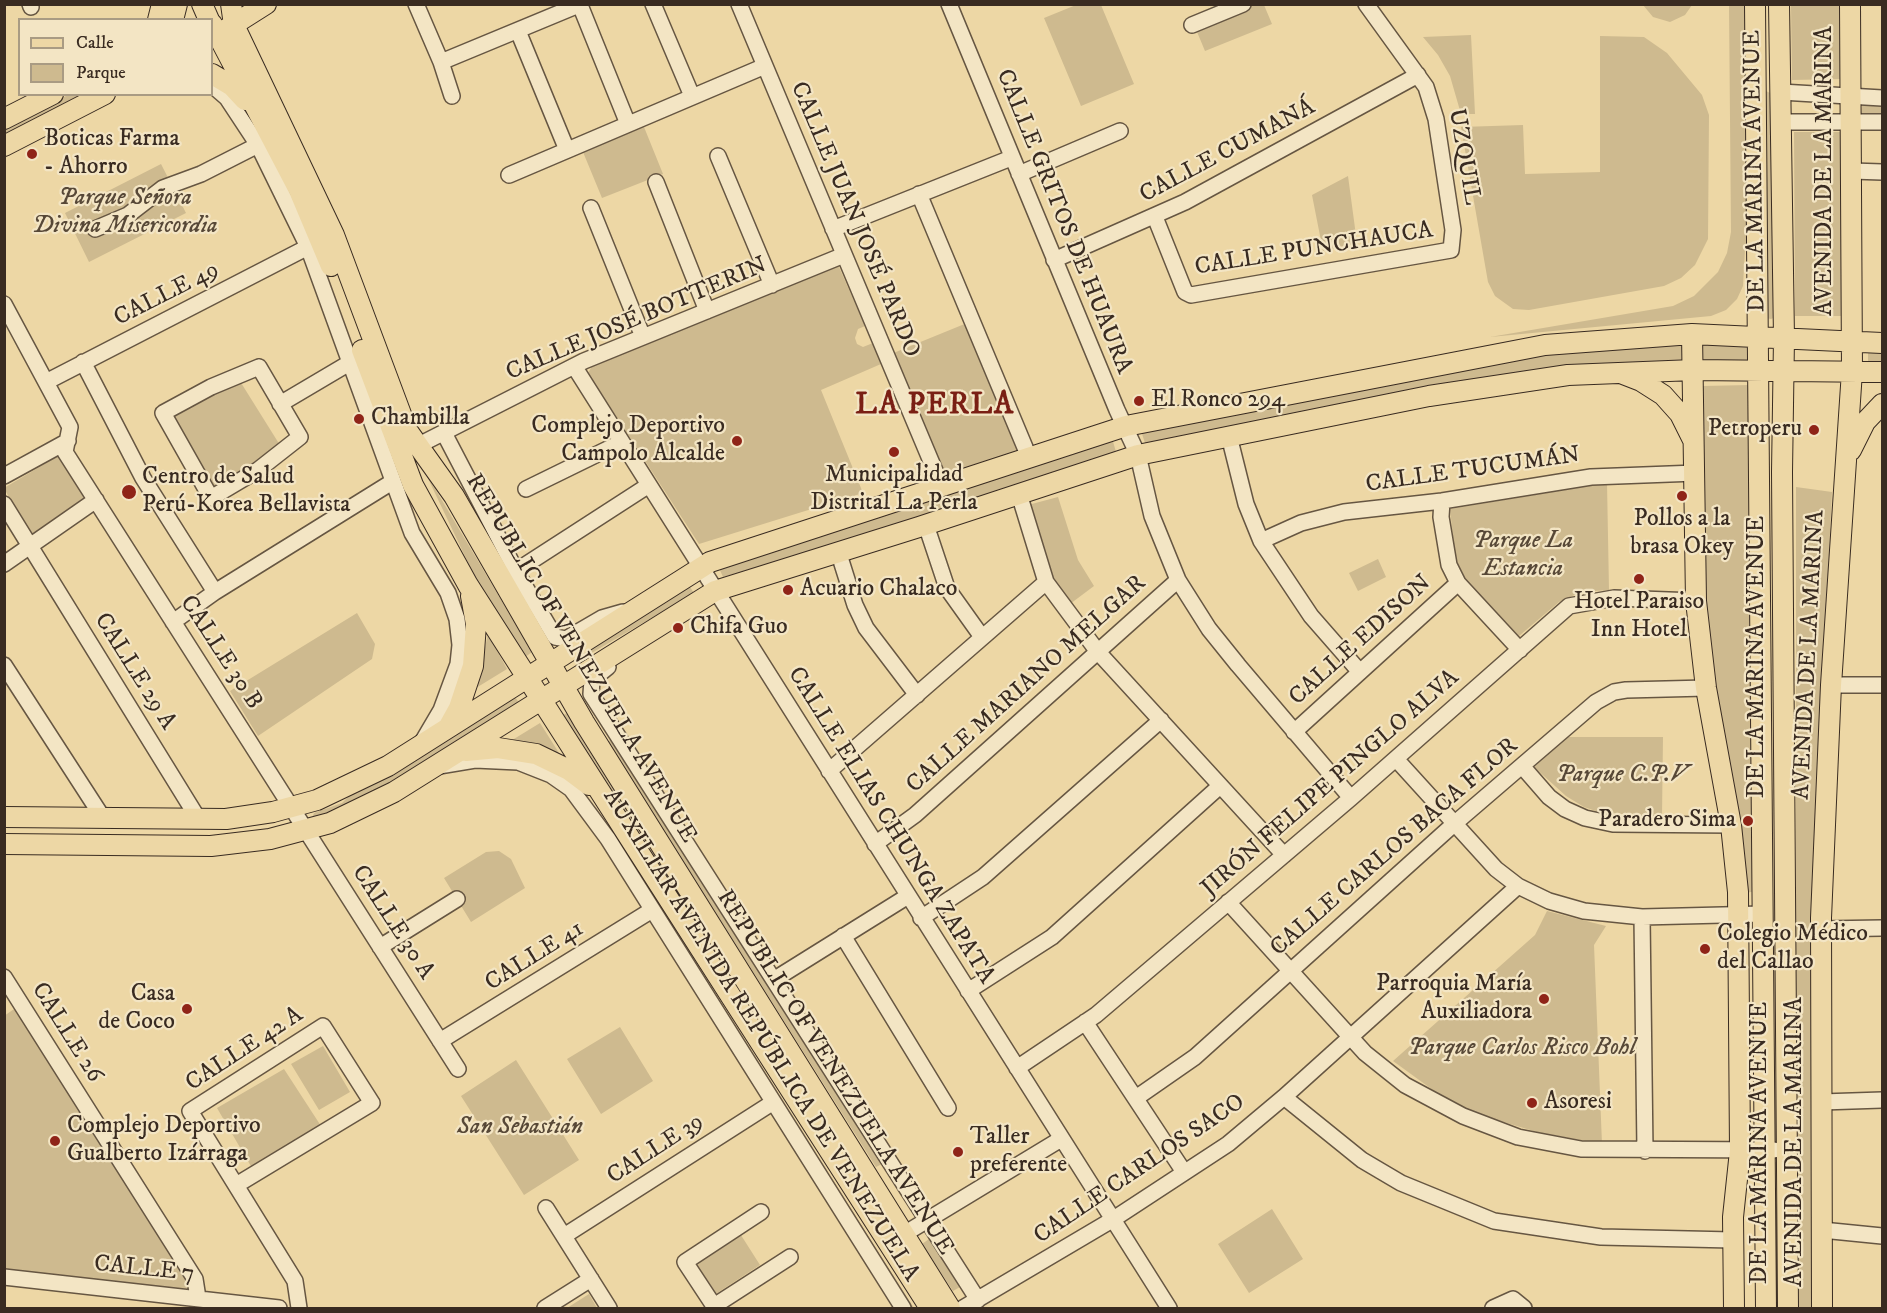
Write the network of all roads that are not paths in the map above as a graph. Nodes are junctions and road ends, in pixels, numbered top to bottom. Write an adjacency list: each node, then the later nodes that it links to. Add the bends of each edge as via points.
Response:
1 (231, 4): 14 (main road, REPUBLIC OF VENEZUELA AVENUE)
2 (238, 4): 15 (main road)
3 (266, 4): 16 (main road)
4 (416, 4): 22 (street)
5 (653, 4): 31 (street)
6 (739, 4): 23 (street, CALLE JUAN JOSÉ PARDO)
7 (949, 4): 47 (street, CALLE GRITOS DE HUAURA)
8 (1243, 4): 19 (street)
9 (1366, 4): 25 (street, UZQUIL)
10 (1757, 4): 21 (main road, via 1763,12 1763,53 1767,63 1773,63); 32 (main road, DE LA MARINA AVENUE)
11 (1779, 4): 21 (main road, DE LA MARINA AVENUE)
12 (1850, 4): 33 (main road, AVENIDA DE LA MARINA)
13 (580, 5): 20 (street); 40 (street)
14 (213, 19)
15 (213, 19)
16 (213, 20)
17 (213, 22): 35 (main road, REPUBLIC OF VENEZUELA AVENUE)
18 (213, 22): 89 (main road, REPUBLIC OF VENEZUELA AVENUE, via 322,208 402,417)
19 (1192, 25)
20 (518, 31): 22 (street); 44 (street)
21 (1780, 48): 27 (main road, DE LA MARINA AVENUE)
22 (441, 62): 30 (street)
23 (765, 66): 31 (street); 56 (street, CALLE JUAN JOSÉ PARDO)
24 (213, 75): 35 (main road, via 232,86)
25 (1419, 75): 55 (street, CALLE CUMANÁ); 59 (street, UZQUIL, via 1436,119 1453,230)
26 (213, 86): 42 (street, via 227,98)
27 (1781, 93): 33 (street); 37 (main road, DE LA MARINA AVENUE)
28 (49, 96): 36 (main road)
29 (101, 96): 43 (main road)
30 (452, 96)
31 (692, 96): 40 (street)
32 (1756, 96): 45 (main road, via 1767,83 1771,86 1774,137); 66 (main road, DE LA MARINA AVENUE)
33 (1852, 97): 34 (street); 38 (main road, AVENIDA DE LA MARINA)
34 (1882, 98)
35 (260, 118): 113 (main road, REPUBLIC OF VENEZUELA AVENUE, via 322,242 413,485)
36 (4, 119)
37 (1781, 122): 38 (street); 45 (main road, DE LA MARINA AVENUE)
38 (1852, 122): 39 (street); 48 (main road, AVENIDA DE LA MARINA)
39 (1882, 122)
40 (628, 124): 44 (street)
41 (1120, 131): 50 (street)
42 (258, 145): 57 (street, via 155,192 128,214); 58 (street)
43 (4, 146)
44 (567, 150): 51 (street)
45 (1781, 152): 68 (main road, DE LA MARINA AVENUE)
46 (718, 156): 62 (street)
47 (1011, 158): 50 (street, CALLE GRITOS DE HUAURA); 53 (street)
48 (1852, 171): 49 (street); 69 (main road, AVENIDA DE LA MARINA)
49 (1882, 172)
50 (1019, 174): 61 (street, CALLE GRITOS DE HUAURA)
51 (509, 175)
52 (656, 182): 64 (street)
53 (919, 195): 56 (street); 91 (street)
54 (591, 208): 67 (street)
55 (1155, 217): 59 (street, CALLE PUNCHAUCA, via 1185,292 1197,296); 61 (street, CALLE CUMANÁ)
56 (833, 229): 60 (street, CALLE JUAN JOSÉ PARDO)
57 (95, 230)
58 (308, 247): 71 (street, CALLE 49); 72 (street)
59 (1450, 250)
60 (844, 255): 62 (street, CALLE JOSÉ BOTTERIN); 97 (street, CALLE JUAN JOSÉ PARDO)
61 (1054, 260): 83 (street, CALLE GRITOS DE HUAURA)
62 (772, 285): 64 (street, CALLE JOSÉ BOTTERIN)
63 (4, 304): 80 (street, CALLE 30 B)
64 (707, 311): 67 (street, CALLE JOSÉ BOTTERIN)
65 (1692, 334): 66 (main road); 74 (main road); 83 (main road, via 1545,345)
66 (1758, 336): 68 (main road); 75 (main road, DE LA MARINA AVENUE)
67 (643, 337): 73 (street, CALLE JOSÉ BOTTERIN)
68 (1784, 338): 69 (main road); 76 (main road, DE LA MARINA AVENUE)
69 (1853, 341): 70 (main road); 78 (main road, AVENIDA DE LA MARINA)
70 (1882, 343)
71 (83, 362): 80 (street, CALLE 49); 115 (street, via 143,478)
72 (351, 362): 81 (street); 95 (street)
73 (574, 366): 84 (street, CALLE JOSÉ BOTTERIN); 87 (street, CALLE ELIAS CHUNGA ZAPATA)
74 (1694, 370): 75 (main road); 77 (main road); 88 (main road)
75 (1759, 370): 76 (main road); 160 (main road, DE LA MARINA AVENUE)
76 (1784, 370): 78 (main road); 185 (main road, DE LA MARINA AVENUE)
77 (1615, 371): 85 (main road, via 1428,396); 88 (main road, via 1663,395 1680,414)
78 (1852, 371): 79 (main road); 92 (main road, AVENIDA DE LA MARINA)
79 (1882, 372)
80 (46, 382): 86 (street, CALLE 30 B, via 70,427)
81 (280, 404): 81 (street, via 259,367 163,413 211,498 258,470 300,437)
82 (1882, 404): 92 (main road, via 1854,440)
83 (1126, 426): 90 (street, CALLE GRITOS DE HUAURA); 91 (main road)
84 (444, 433): 89 (street, CALLE JOSÉ BOTTERIN); 109 (street)
85 (1229, 436): 90 (main road); 104 (street, via 1246,504)
86 (68, 441): 94 (street); 100 (street, CALLE 30 B, via 65,452)
87 (622, 442): 96 (street, CALLE ELIAS CHUNGA ZAPATA); 98 (street)
88 (1695, 444): 93 (main road)
89 (417, 446): 123 (main road, REPUBLIC OF VENEZUELA AVENUE, via 454,496)
90 (1138, 455): 99 (main road); 110 (street, CALLE GRITOS DE HUAURA, via 1152,516)
91 (1029, 457): 97 (main road)
92 (1848, 461): 127 (main road, AVENIDA DE LA MARINA)
93 (1696, 473): 101 (street, CALLE TUCUMÁN, via 1591,477); 116 (main road)
94 (4, 476)
95 (392, 482): 115 (street); 136 (street, via 412,533 448,593 457,618 460,645 451,688)
96 (649, 485): 108 (street, CALLE ELIAS CHUNGA ZAPATA); 109 (street)
97 (941, 485): 108 (main road)
98 (526, 489)
99 (1019, 494): 103 (main road); 111 (street)
100 (96, 501): 105 (street); 118 (street, CALLE 30 B)
101 (1442, 501): 104 (street, CALLE TUCUMÁN, via 1344,512 1301,523); 112 (street, via 1449,565)
102 (4, 504): 105 (street, CALLE 29 A)
103 (926, 525): 106 (main road); 119 (street, via 947,588)
104 (1261, 541): 125 (street, via 1311,616)
105 (30, 548): 107 (street); 148 (street, CALLE 29 A)
106 (838, 551): 114 (main road); 131 (street, via 866,628)
107 (4, 564)
108 (700, 567): 114 (street, CALLE ELIAS CHUNGA ZAPATA); 117 (main road)
109 (516, 571): 117 (street, via 549,628 560,639 571,637 602,618)
110 (1178, 580): 122 (street, CALLE MARIANO MELGAR); 135 (street, CALLE GRITOS DE HUAURA, via 1209,629)
111 (1046, 582): 119 (street); 122 (street)
112 (1458, 583): 121 (street); 125 (street, CALLE EDISON)
113 (468, 585): 126 (main road, REPUBLIC OF VENEZUELA AVENUE); 134 (main road, via 476,624 473,666)
114 (715, 591): 120 (main road); 141 (street, CALLE ELIAS CHUNGA ZAPATA)
115 (215, 592): 118 (street)
116 (1696, 600): 121 (street, JIRÓN FELIPE PINGLO ALVA, via 1614,598 1569,606); 130 (main road)
117 (631, 610): 123 (main road)
118 (173, 622): 144 (street, CALLE 30 B)
119 (982, 637): 131 (street)
120 (632, 641): 129 (main road); 170 (street, AUXILIAR AVENIDA REPÚBLICA DE VENEZUELA, via 620,657 592,680 591,694)
121 (1520, 650): 138 (street, JIRÓN FELIPE PINGLO ALVA)
122 (1098, 652): 133 (street); 153 (street, CALLE MARIANO MELGAR, via 915,815)
123 (549, 663): 126 (main road); 129 (main road, REPUBLIC OF VENEZUELA AVENUE)
124 (4, 665): 147 (street)
125 (1360, 672): 135 (street, CALLE EDISON)
126 (526, 677): 132 (main road, REPUBLIC OF VENEZUELA AVENUE); 134 (main road)
127 (1831, 685): 128 (street); 165 (main road, AVENIDA DE LA MARINA)
128 (1882, 685)
129 (562, 686): 132 (main road); 197 (main road, REPUBLIC OF VENEZUELA AVENUE)
130 (1706, 688): 140 (street, CALLE CARLOS BACA FLOR, via 1614,692 1596,702); 150 (main road)
131 (917, 695): 141 (street)
132 (541, 700): 137 (main road); 145 (main road, REPUBLIC OF VENEZUELA AVENUE)
133 (1161, 720): 142 (street); 163 (street, via 983,877)
134 (448, 727): 136 (main road)
135 (1294, 732): 143 (street, CALLE GRITOS DE HUAURA)
136 (421, 744): 144 (main road, via 342,790)
137 (460, 752): 139 (main road); 145 (main road, via 498,748 536,754 584,781)
138 (1396, 759): 143 (street, JIRÓN FELIPE PINGLO ALVA); 149 (street)
139 (437, 766): 151 (main road, via 368,806); 159 (street, AUXILIAR AVENIDA REPÚBLICA DE VENEZUELA, via 498,759 551,775 571,789 590,811)
140 (1522, 766): 149 (street, CALLE CARLOS BACA FLOR); 150 (street, via 1549,797 1585,818 1613,824)
141 (829, 771): 153 (street, CALLE ELIAS CHUNGA ZAPATA)
142 (1220, 786): 154 (street); 171 (street, via 1059,931)
143 (1351, 798): 154 (street, JIRÓN FELIPE PINGLO ALVA)
144 (292, 808): 148 (main road, via 250,817); 151 (street, CALLE 30 B)
145 (609, 808): 197 (main road, REPUBLIC OF VENEZUELA AVENUE)
146 (5, 816): 147 (main road)
147 (103, 818): 148 (main road)
148 (199, 820)
149 (1454, 825): 155 (street); 168 (street, CALLE CARLOS BACA FLOR)
150 (1731, 825): 161 (main road)
151 (306, 830): 152 (main road, via 211,846); 167 (street, CALLE 30 A)
152 (4, 844)
153 (875, 844): 156 (street, CALLE ELIAS CHUNGA ZAPATA)
154 (1284, 855): 158 (street, JIRÓN FELIPE PINGLO ALVA)
155 (1518, 886): 162 (street, via 1574,909); 173 (street, CALLE CARLOS SACO)
156 (908, 896): 163 (street, CALLE ELIAS CHUNGA ZAPATA); 166 (street)
157 (457, 899): 167 (street)
158 (1228, 902): 168 (street); 172 (street, JIRÓN FELIPE PINGLO ALVA)
159 (652, 910): 174 (street, CALLE 41); 181 (street, AUXILIAR AVENIDA REPÚBLICA DE VENEZUELA)
160 (1763, 914): 161 (street); 187 (main road, DE LA MARINA AVENUE)
161 (1739, 915): 162 (street); 186 (main road)
162 (1642, 917): 184 (street)
163 (921, 918): 171 (street, CALLE ELIAS CHUNGA ZAPATA)
164 (1882, 928): 165 (street)
165 (1821, 929): 180 (main road, AVENIDA DE LA MARINA)
166 (843, 936): 170 (street); 182 (street)
167 (380, 947): 174 (street, CALLE 30 A)
168 (1290, 970): 173 (street); 178 (street, CALLE CARLOS BACA FLOR, via 1195,1056)
169 (4, 977): 202 (street, CALLE 26, via 195,1280)
170 (775, 979): 193 (street, AUXILIAR AVENIDA REPÚBLICA DE VENEZUELA)
171 (968, 991): 175 (street, CALLE ELIAS CHUNGA ZAPATA)
172 (1085, 1022): 175 (street, JIRÓN FELIPE PINGLO ALVA); 178 (street)
173 (1350, 1038): 177 (street, CALLE CARLOS SACO); 184 (street, via 1385,1070 1426,1099 1497,1130 1558,1146)
174 (440, 1041): 176 (street, CALLE 30 A)
175 (1017, 1068): 183 (street, CALLE ELIAS CHUNGA ZAPATA)
176 (458, 1069)
177 (1284, 1097): 188 (street, CALLE CARLOS SACO, via 1228,1144); 198 (street, via 1372,1166 1401,1183 1483,1217 1601,1237)
178 (1136, 1098): 188 (street)
179 (1882, 1100): 180 (street)
180 (1822, 1102): 194 (main road, AVENIDA DE LA MARINA)
181 (772, 1103): 195 (street, CALLE 39); 208 (street, AUXILIAR AVENIDA REPÚBLICA DE VENEZUELA)
182 (948, 1108)
183 (1061, 1139): 192 (street, CALLE ELIAS CHUNGA ZAPATA); 193 (street)
184 (1645, 1150): 186 (street)
185 (1786, 1150): 187 (street); 217 (main road, DE LA MARINA AVENUE)
186 (1740, 1151): 187 (street); 198 (main road)
187 (1763, 1151): 216 (main road, DE LA MARINA AVENUE)
188 (1184, 1172): 192 (street, CALLE CARLOS SACO)
189 (238, 1184): 189 (street, CALLE 42 A, via 372,1103 323,1026 190,1112); 205 (street, via 295,1281)
190 (546, 1208): 195 (street)
191 (761, 1212): 199 (street, via 685,1262 714,1306)
192 (1112, 1220): 203 (street, CALLE CARLOS SACO); 212 (street, CALLE ELIAS CHUNGA ZAPATA)
193 (927, 1221): 197 (street); 203 (street, AUXILIAR AVENIDA REPÚBLICA DE VENEZUELA)
194 (1822, 1230): 196 (street); 218 (main road, AVENIDA DE LA MARINA)
195 (564, 1236): 201 (street)
196 (1882, 1236)
197 (897, 1239): 209 (main road, REPUBLIC OF VENEZUELA AVENUE); 210 (main road, REPUBLIC OF VENEZUELA AVENUE)
198 (1732, 1240): 215 (main road)
199 (790, 1257)
200 (4, 1277): 202 (street, CALLE 7)
201 (591, 1279): 206 (street); 207 (street)
202 (198, 1298): 204 (street, CALLE 7)
203 (978, 1300): 211 (street, CALLE CARLOS SACO)
204 (279, 1308)
205 (299, 1308)
206 (545, 1308)
207 (609, 1308)
208 (903, 1308)
209 (930, 1308)
210 (951, 1308)
211 (963, 1308)
212 (1168, 1308)
213 (1493, 1308): 214 (street, via 1513,1299)
214 (1524, 1308)
215 (1734, 1308)
216 (1766, 1308)
217 (1788, 1308)
218 (1822, 1308)

